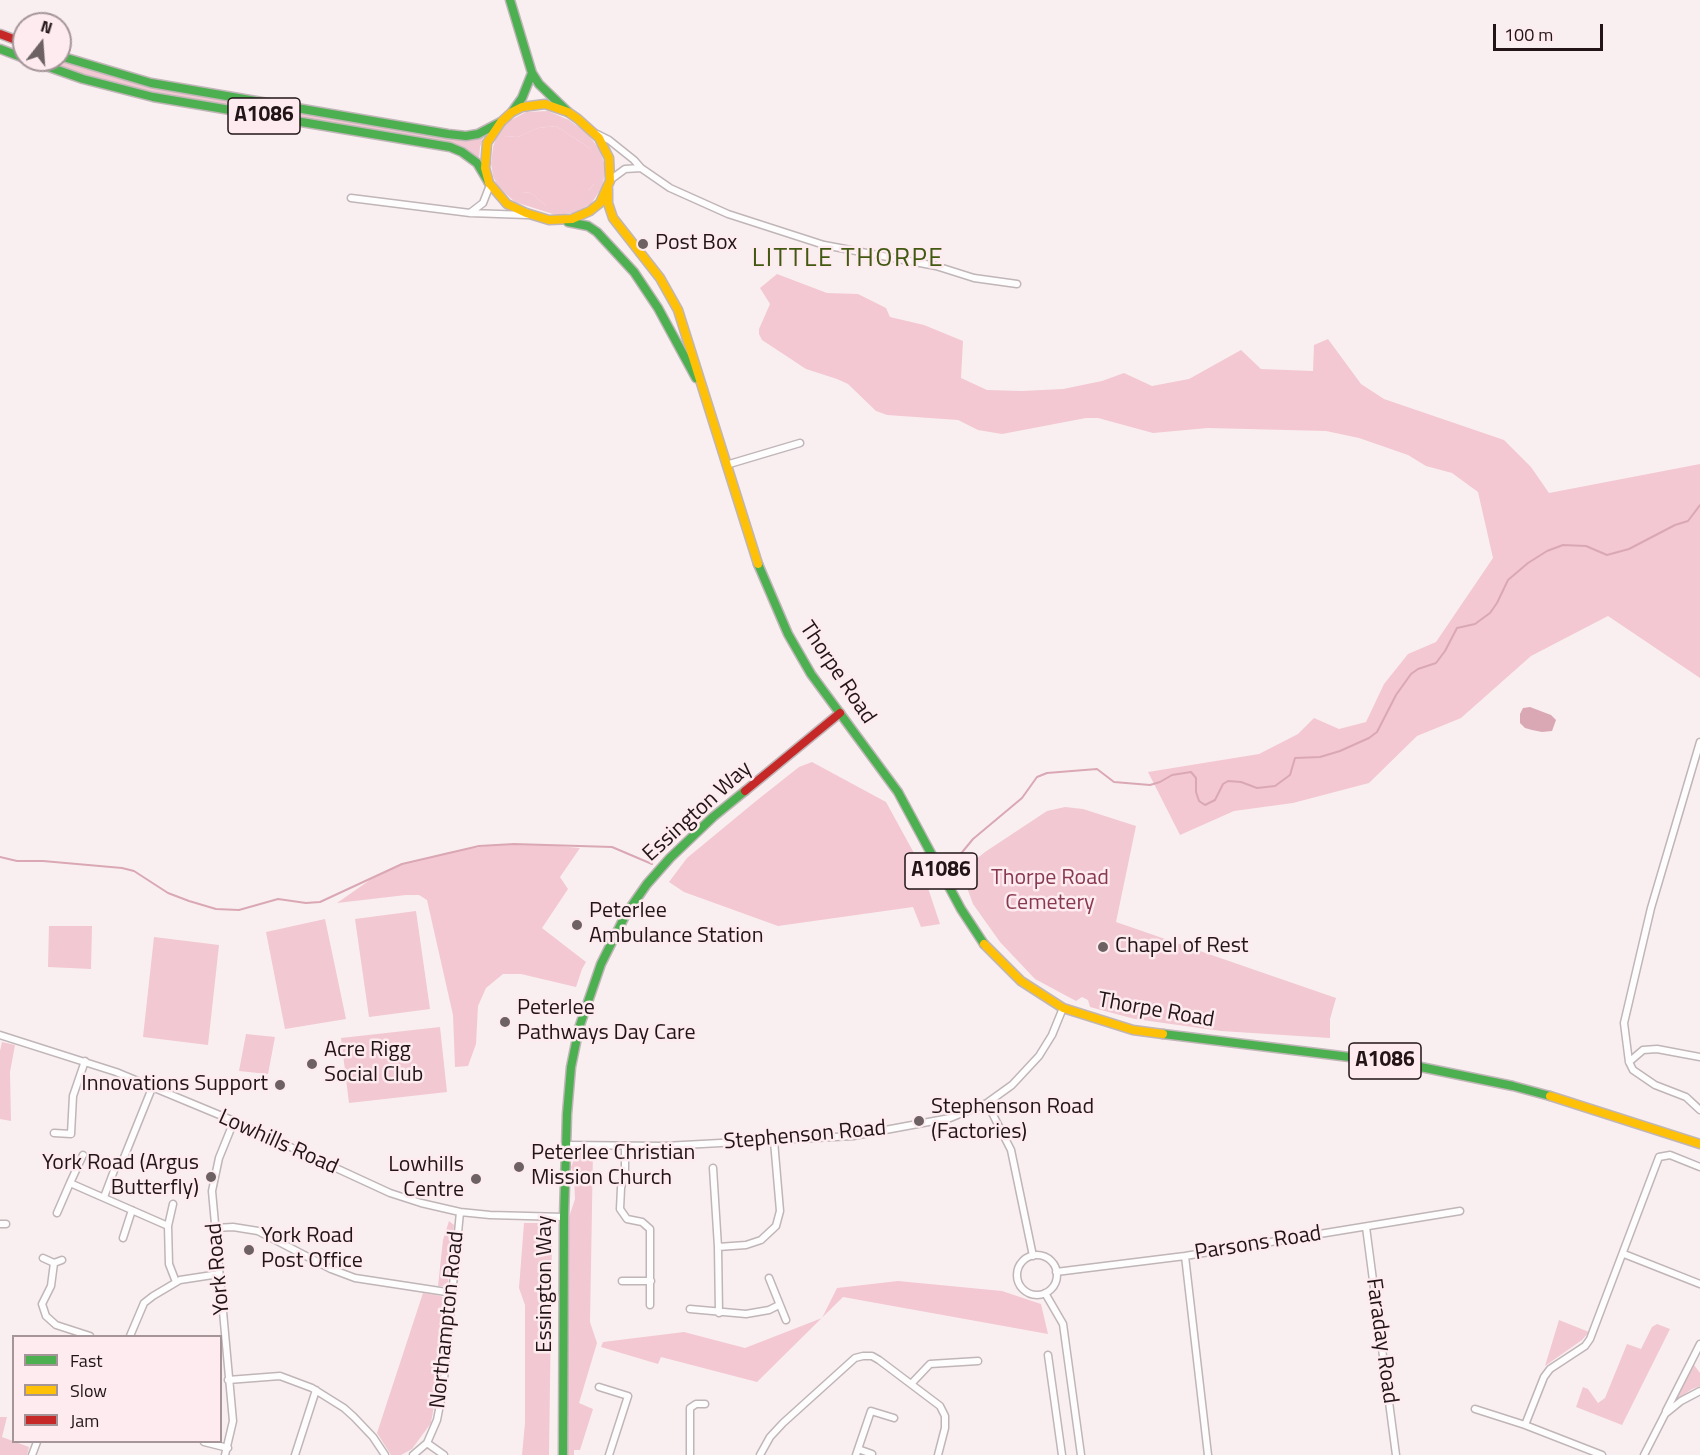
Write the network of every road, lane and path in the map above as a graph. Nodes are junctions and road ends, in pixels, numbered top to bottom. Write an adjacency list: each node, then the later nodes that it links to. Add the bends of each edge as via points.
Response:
1 (510, 0): 4 (main road)
2 (72, 60): 7 (main road, A1086, via 151,83 448,134 478,134)
3 (63, 72): 10 (main road, A1086, via 153,97 450,147 477,163)
4 (532, 73): 5 (main road); 6 (main road)
5 (512, 112): 6 (main road, via 545,104); 7 (main road)
6 (568, 112): 8 (main road)
7 (501, 122): 10 (main road, via 487,143 485,168)
8 (591, 130): 9 (street); 11 (main road, via 605,146 609,158)
9 (642, 168): 11 (street, via 625,169); 16 (street, via 670,188 728,214 824,245)
10 (490, 184): 13 (street, via 483,202); 14 (main road, via 507,204)
11 (609, 185): 15 (main road, via 600,203 590,211); 17 (main road, Thorpe Road / A1086, via 608,203 613,218 660,278 678,310)
12 (351, 198): 13 (street)
13 (470, 213): 14 (street)
14 (531, 215): 15 (main road)
15 (563, 221): 17 (main road, Thorpe Road / A1086, via 597,232 634,272)
16 (1017, 284)
17 (706, 398): 19 (main road, Thorpe Road / A1086)
18 (800, 443): 19 (street)
19 (726, 465): 20 (main road, Thorpe Road / A1086, via 774,604 806,664)
20 (840, 713): 22 (main road, Thorpe Road / A1086, via 898,792 983,943 1021,981); 34 (main road, Essington Way, via 713,817 670,858 626,914 601,964 579,1028 571,1067)
21 (1700, 742): 26 (street, via 1651,908 1624,1023)
22 (1064, 1008): 28 (street, Stephenson Road, via 1039,1056 1012,1085); 33 (main road, Thorpe Road / A1086, via 1133,1030 1406,1064 1513,1086)
23 (0, 1035): 25 (street, Lowhills Road)
24 (1700, 1057): 26 (street, via 1643,1050)
25 (85, 1061): 27 (street, Lowhills Road); 31 (street, via 73,1096 71,1134)
26 (1629, 1062): 29 (street, via 1642,1078 1686,1097)
27 (152, 1088): 30 (street, Lowhills Road); 37 (street)
28 (987, 1103): 32 (street, Stephenson Road, via 950,1118 853,1136); 55 (street, via 1011,1150)
29 (1700, 1110)
30 (234, 1121): 46 (street, Lowhills Road, via 390,1193); 51 (street, York Road, via 219,1158 212,1191)
31 (54, 1133)
32 (774, 1141): 35 (street, Stephenson Road); 53 (street, via 780,1211 776,1226 761,1240)
33 (1700, 1144)
34 (568, 1145): 35 (street, Stephenson Road); 48 (main road, Essington Way)
35 (625, 1146): 64 (street, via 620,1209 627,1219 642,1222 650,1229)
36 (83, 1155): 41 (street)
37 (123, 1160)
38 (1700, 1167): 54 (street, via 1670,1155 1659,1157)
39 (115, 1168): 42 (street)
40 (712, 1168): 53 (street)
41 (70, 1183): 42 (street); 47 (street)
42 (104, 1197): 44 (street)
43 (173, 1204): 49 (street)
44 (132, 1210): 49 (street); 52 (street)
45 (1460, 1211): 50 (street, Parsons Road)
46 (460, 1212): 48 (street, Lowhills Road); 67 (street, Northampton Road)
47 (57, 1213)
48 (564, 1218): 101 (main road, Essington Way)
49 (168, 1226): 65 (street, via 170,1264)
50 (1366, 1227): 56 (street, Parsons Road); 109 (street, Faraday Road)
51 (214, 1228): 61 (street, York Road); 67 (street, via 258,1231 355,1278)
52 (123, 1238)
53 (718, 1247): 72 (street)
54 (1624, 1254): 66 (street); 90 (street, via 1590,1339 1550,1369)
55 (1033, 1256): 60 (street, via 1046,1258); 68 (street, via 1021,1263 1017,1278 1029,1294)
56 (1185, 1256): 60 (street, Parsons Road); 108 (street)
57 (43, 1258): 59 (street)
58 (62, 1260): 59 (street)
59 (54, 1263): 74 (street, via 51,1286 42,1304 46,1316 56,1325)
60 (1056, 1272): 68 (street, via 1055,1283)
61 (219, 1274): 65 (street); 81 (street, York Road)
62 (769, 1278): 70 (street)
63 (622, 1281): 64 (street)
64 (651, 1281): 69 (street)
65 (176, 1282): 75 (street, via 144,1304)
66 (1700, 1284)
67 (453, 1293): 92 (street, Northampton Road, via 443,1389 437,1420)
68 (1045, 1293): 107 (street, via 1063,1324)
69 (650, 1305)
70 (779, 1305): 72 (street, via 746,1314); 73 (street)
71 (690, 1310): 72 (street)
72 (719, 1313)
73 (786, 1320)
74 (87, 1335)
75 (130, 1335)
76 (1700, 1344): 78 (street)
77 (1048, 1355): 106 (street)
78 (1695, 1356): 80 (street); 88 (street)
79 (978, 1361): 82 (street, via 930,1364)
80 (1700, 1365)
81 (228, 1380): 84 (street, via 280,1376); 93 (street, York Road, via 233,1421)
82 (911, 1384): 104 (street, via 872,1356 855,1358 783,1423); 105 (street, via 940,1406 945,1416)
83 (599, 1387): 102 (street, via 628,1396)
84 (316, 1390): 97 (street); 98 (street, via 354,1417)
85 (1700, 1391): 88 (street)
86 (705, 1404): 103 (street, via 690,1408)
87 (1475, 1409): 90 (street)
88 (1665, 1414): 111 (street)
89 (894, 1418): 94 (street, via 871,1411)
90 (1525, 1425): 110 (street)
91 (208, 1443): 93 (street)
92 (427, 1443): 99 (street, Northampton Road); 100 (street)
93 (228, 1448): 96 (street, York Road)
94 (857, 1452): 95 (street)
95 (872, 1454)
96 (225, 1455)
97 (295, 1455)
98 (385, 1455)
99 (413, 1455)
100 (444, 1455)
101 (563, 1455)
102 (609, 1455)
103 (690, 1455)
104 (760, 1455)
105 (938, 1455)
106 (1062, 1455)
107 (1081, 1455)
108 (1208, 1455)
109 (1396, 1455)
110 (1602, 1455)
111 (1644, 1455)

